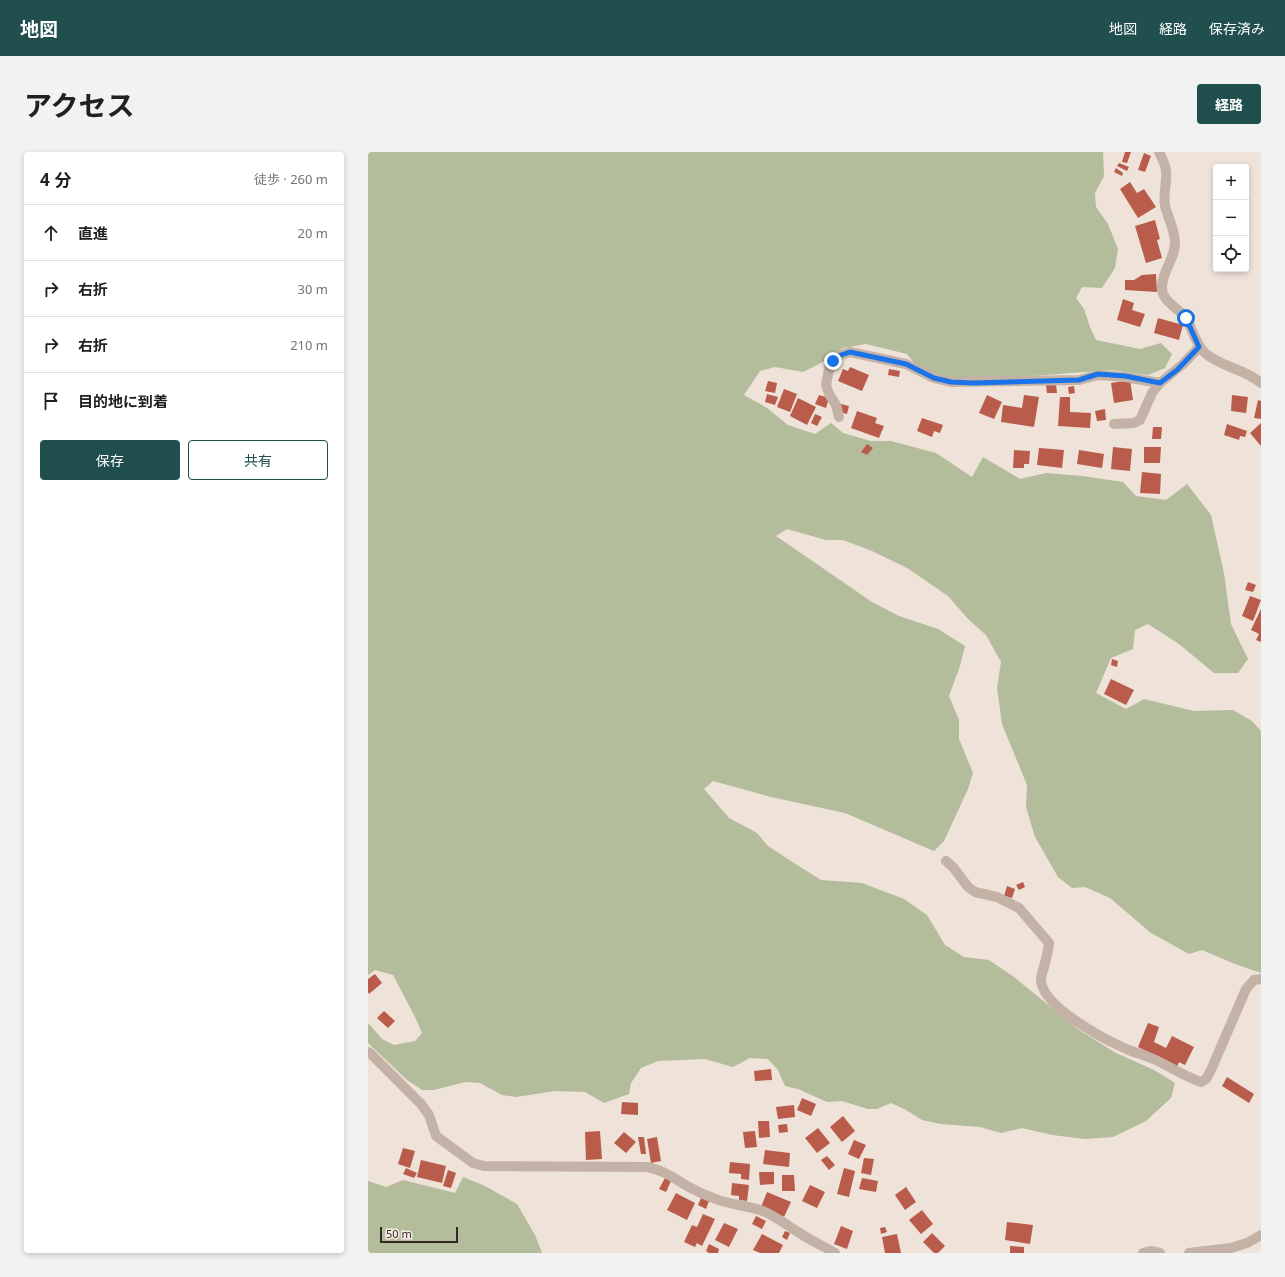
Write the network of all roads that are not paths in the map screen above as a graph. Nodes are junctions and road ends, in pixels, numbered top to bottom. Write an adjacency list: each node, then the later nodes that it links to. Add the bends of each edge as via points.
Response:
1 (1159, 152): 2 (street, via 1166,171 1165,204 1175,241 1162,289 1166,298 1186,318)
2 (1199, 347): 3 (street); 4 (street, via 1216,360 1254,377)
3 (1160, 383): 5 (street, via 1098,374 1079,380 951,382 934,378 906,364 850,352 833,361 826,385); 6 (street, via 1152,393 1140,420 1134,423)
4 (1261, 383)
5 (839, 417)
6 (1114, 424)
7 (946, 860): 8 (street, via 968,887 1019,908 1044,935 1049,943 1041,979 1045,992 1055,1004 1093,1032 1192,1079 1201,1082 1206,1079 1246,989 1254,980)
8 (1261, 979)
9 (368, 1052): 11 (street, via 421,1104 429,1115 436,1136 473,1163 484,1166 647,1167 660,1170 714,1199 752,1207 770,1214)
10 (1261, 1236): 14 (street, via 1231,1248)
11 (835, 1253)
12 (1143, 1253): 13 (street)
13 (1160, 1253)
14 (1189, 1253)

